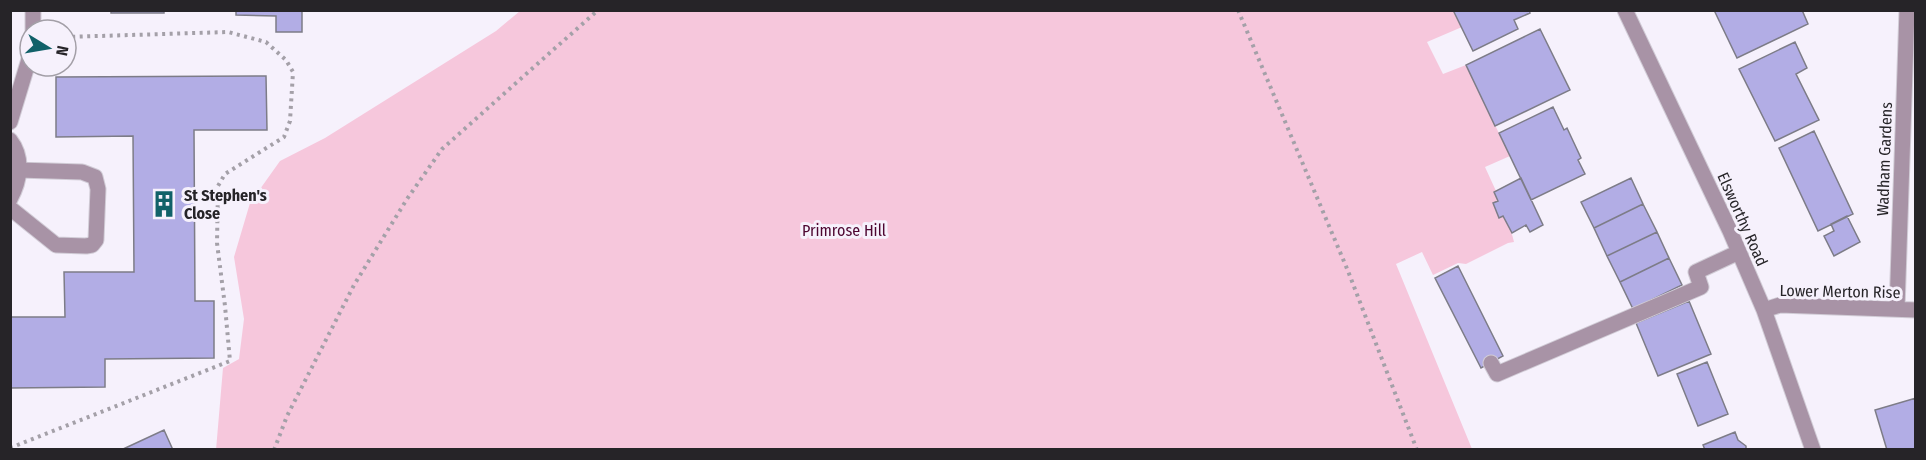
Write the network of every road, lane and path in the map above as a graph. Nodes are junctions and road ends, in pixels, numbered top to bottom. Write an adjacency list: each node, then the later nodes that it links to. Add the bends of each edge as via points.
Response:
1 (598, 10): 18 (path, via 442,148 354,285 287,416)
2 (1238, 10): 19 (path, via 1348,271)
3 (1625, 10): 12 (street, Elsworthy Road)
4 (1907, 10): 13 (street, Wadham Gardens)
5 (78, 37): 17 (path, via 216,31 266,42 293,72 290,122 284,137 225,174 218,186 217,243 230,361)
6 (23, 78): 7 (street)
7 (10, 122)
8 (10, 140): 9 (street)
9 (19, 170): 10 (street, via 19,182); 11 (street, via 82,172 95,177 96,240 86,246 56,245)
10 (10, 199)
11 (10, 207)
12 (1739, 252): 14 (street, Elsworthy Road); 16 (street, via 1696,272 1701,287 1497,374)
13 (1897, 309): 14 (street, Lower Merton Rise, via 1780,305); 15 (street, Lower Merton Rise)
14 (1764, 310): 20 (street, Elsworthy Road)
15 (1916, 310)
16 (1491, 363)
17 (10, 448)
18 (274, 450)
19 (1417, 450)
20 (1813, 450)

